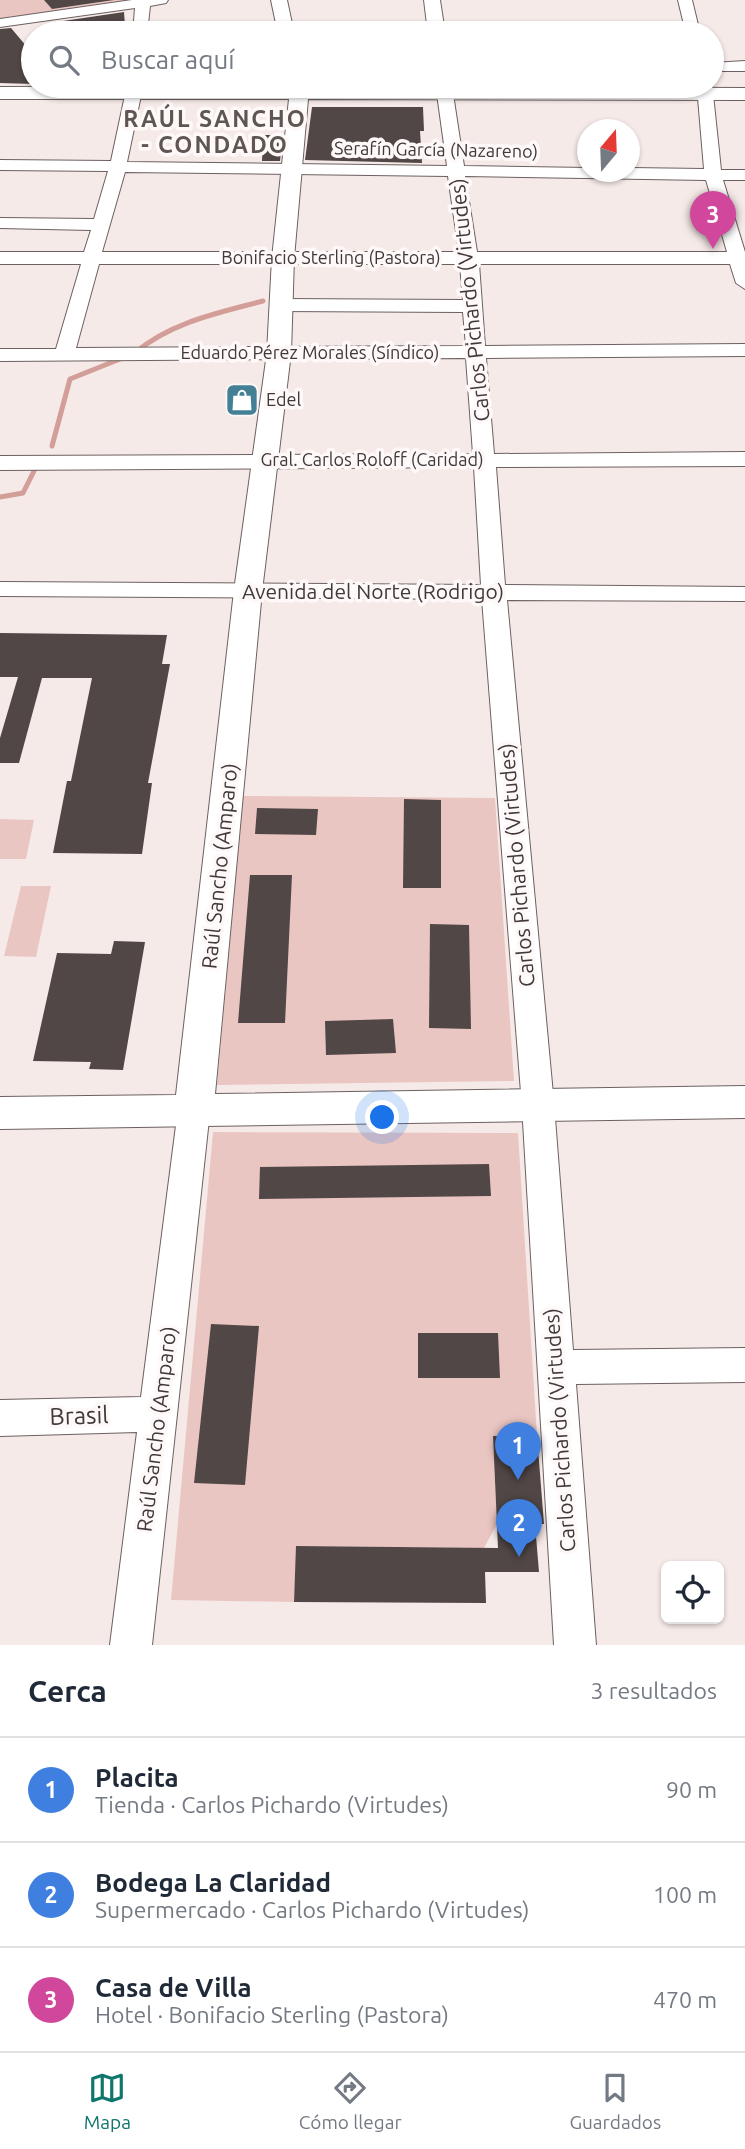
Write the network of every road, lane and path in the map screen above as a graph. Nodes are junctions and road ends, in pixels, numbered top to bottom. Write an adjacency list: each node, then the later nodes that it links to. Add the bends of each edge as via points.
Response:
1 (161, 0): 5 (street)
2 (279, 0): 7 (street)
3 (432, 0): 8 (street)
4 (685, 0): 9 (street)
5 (143, 3): 6 (street); 10 (street)
6 (141, 21)
7 (283, 21)
8 (435, 21)
9 (690, 21)
10 (0, 23)
11 (724, 66): 12 (street)
12 (745, 66)
13 (21, 92): 15 (street)
14 (724, 92): 16 (street)
15 (0, 93)
16 (745, 94)
17 (133, 98): 22 (street)
18 (297, 98): 23 (street, Raúl Sancho (Amparo))
19 (446, 98): 24 (street, Carlos Pichardo (Virtudes))
20 (707, 98): 25 (street)
21 (0, 165): 22 (street, Serafín García (Nazareno))
22 (118, 166): 23 (street, Serafín García (Nazareno)); 28 (street)
23 (292, 169): 24 (street, Serafín García (Nazareno)); 31 (street, Raúl Sancho (Amparo))
24 (457, 171): 25 (street, Serafín García (Nazareno)); 33 (street, Carlos Pichardo (Virtudes))
25 (713, 174): 26 (street, Serafín García (Nazareno)); 32 (street)
26 (745, 175)
27 (0, 223): 28 (street)
28 (102, 225): 30 (street)
29 (0, 258): 30 (street, Bonifacio Sterling (Pastora))
30 (92, 258): 31 (street, Bonifacio Sterling (Pastora)); 41 (street)
31 (283, 258): 33 (street, Bonifacio Sterling (Pastora)); 35 (street, Raúl Sancho (Amparo))
32 (741, 258): 33 (street, Bonifacio Sterling (Pastora)); 34 (street)
33 (469, 259): 36 (street, Carlos Pichardo (Virtudes))
34 (745, 283)
35 (281, 305): 36 (street); 39 (street, Raúl Sancho (Amparo))
36 (470, 306): 38 (street, Carlos Pichardo (Virtudes))
37 (745, 350): 38 (street, Eduardo Pérez Morales (Síndico))
38 (475, 352): 39 (street, Eduardo Pérez Morales (Síndico)); 42 (street, Carlos Pichardo (Virtudes))
39 (279, 353): 41 (street, Eduardo Pérez Morales (Síndico)); 44 (street, Raúl Sancho (Amparo))
40 (0, 355): 41 (street, Eduardo Pérez Morales (Síndico))
41 (64, 355)
42 (485, 459): 43 (street, Gral. Carlos Roloff (Caridad)); 44 (street, Gral. Carlos Roloff (Caridad)); 48 (street, Carlos Pichardo (Virtudes))
43 (745, 459)
44 (266, 460): 45 (street, Gral. Carlos Roloff (Caridad)); 47 (street, Raúl Sancho (Amparo))
45 (0, 463)
46 (0, 589): 47 (street, Avenida del Norte (Rodrigo))
47 (248, 591): 48 (street, Avenida del Norte (Rodrigo)); 52 (street, Raúl Sancho (Amparo))
48 (494, 593): 49 (street, Avenida del Norte (Rodrigo)); 51 (street, Carlos Pichardo (Virtudes))
49 (745, 594)
50 (745, 1102): 51 (street)
51 (538, 1105): 52 (street); 55 (street, Carlos Pichardo (Virtudes))
52 (194, 1110): 53 (street); 56 (street, Raúl Sancho (Amparo))
53 (0, 1113)
54 (745, 1365): 55 (street)
55 (556, 1367): 59 (street, Carlos Pichardo (Virtudes))
56 (159, 1414): 57 (street, Brasil); 58 (street, Raúl Sancho (Amparo))
57 (0, 1418)
58 (131, 1645)
59 (575, 1645)

